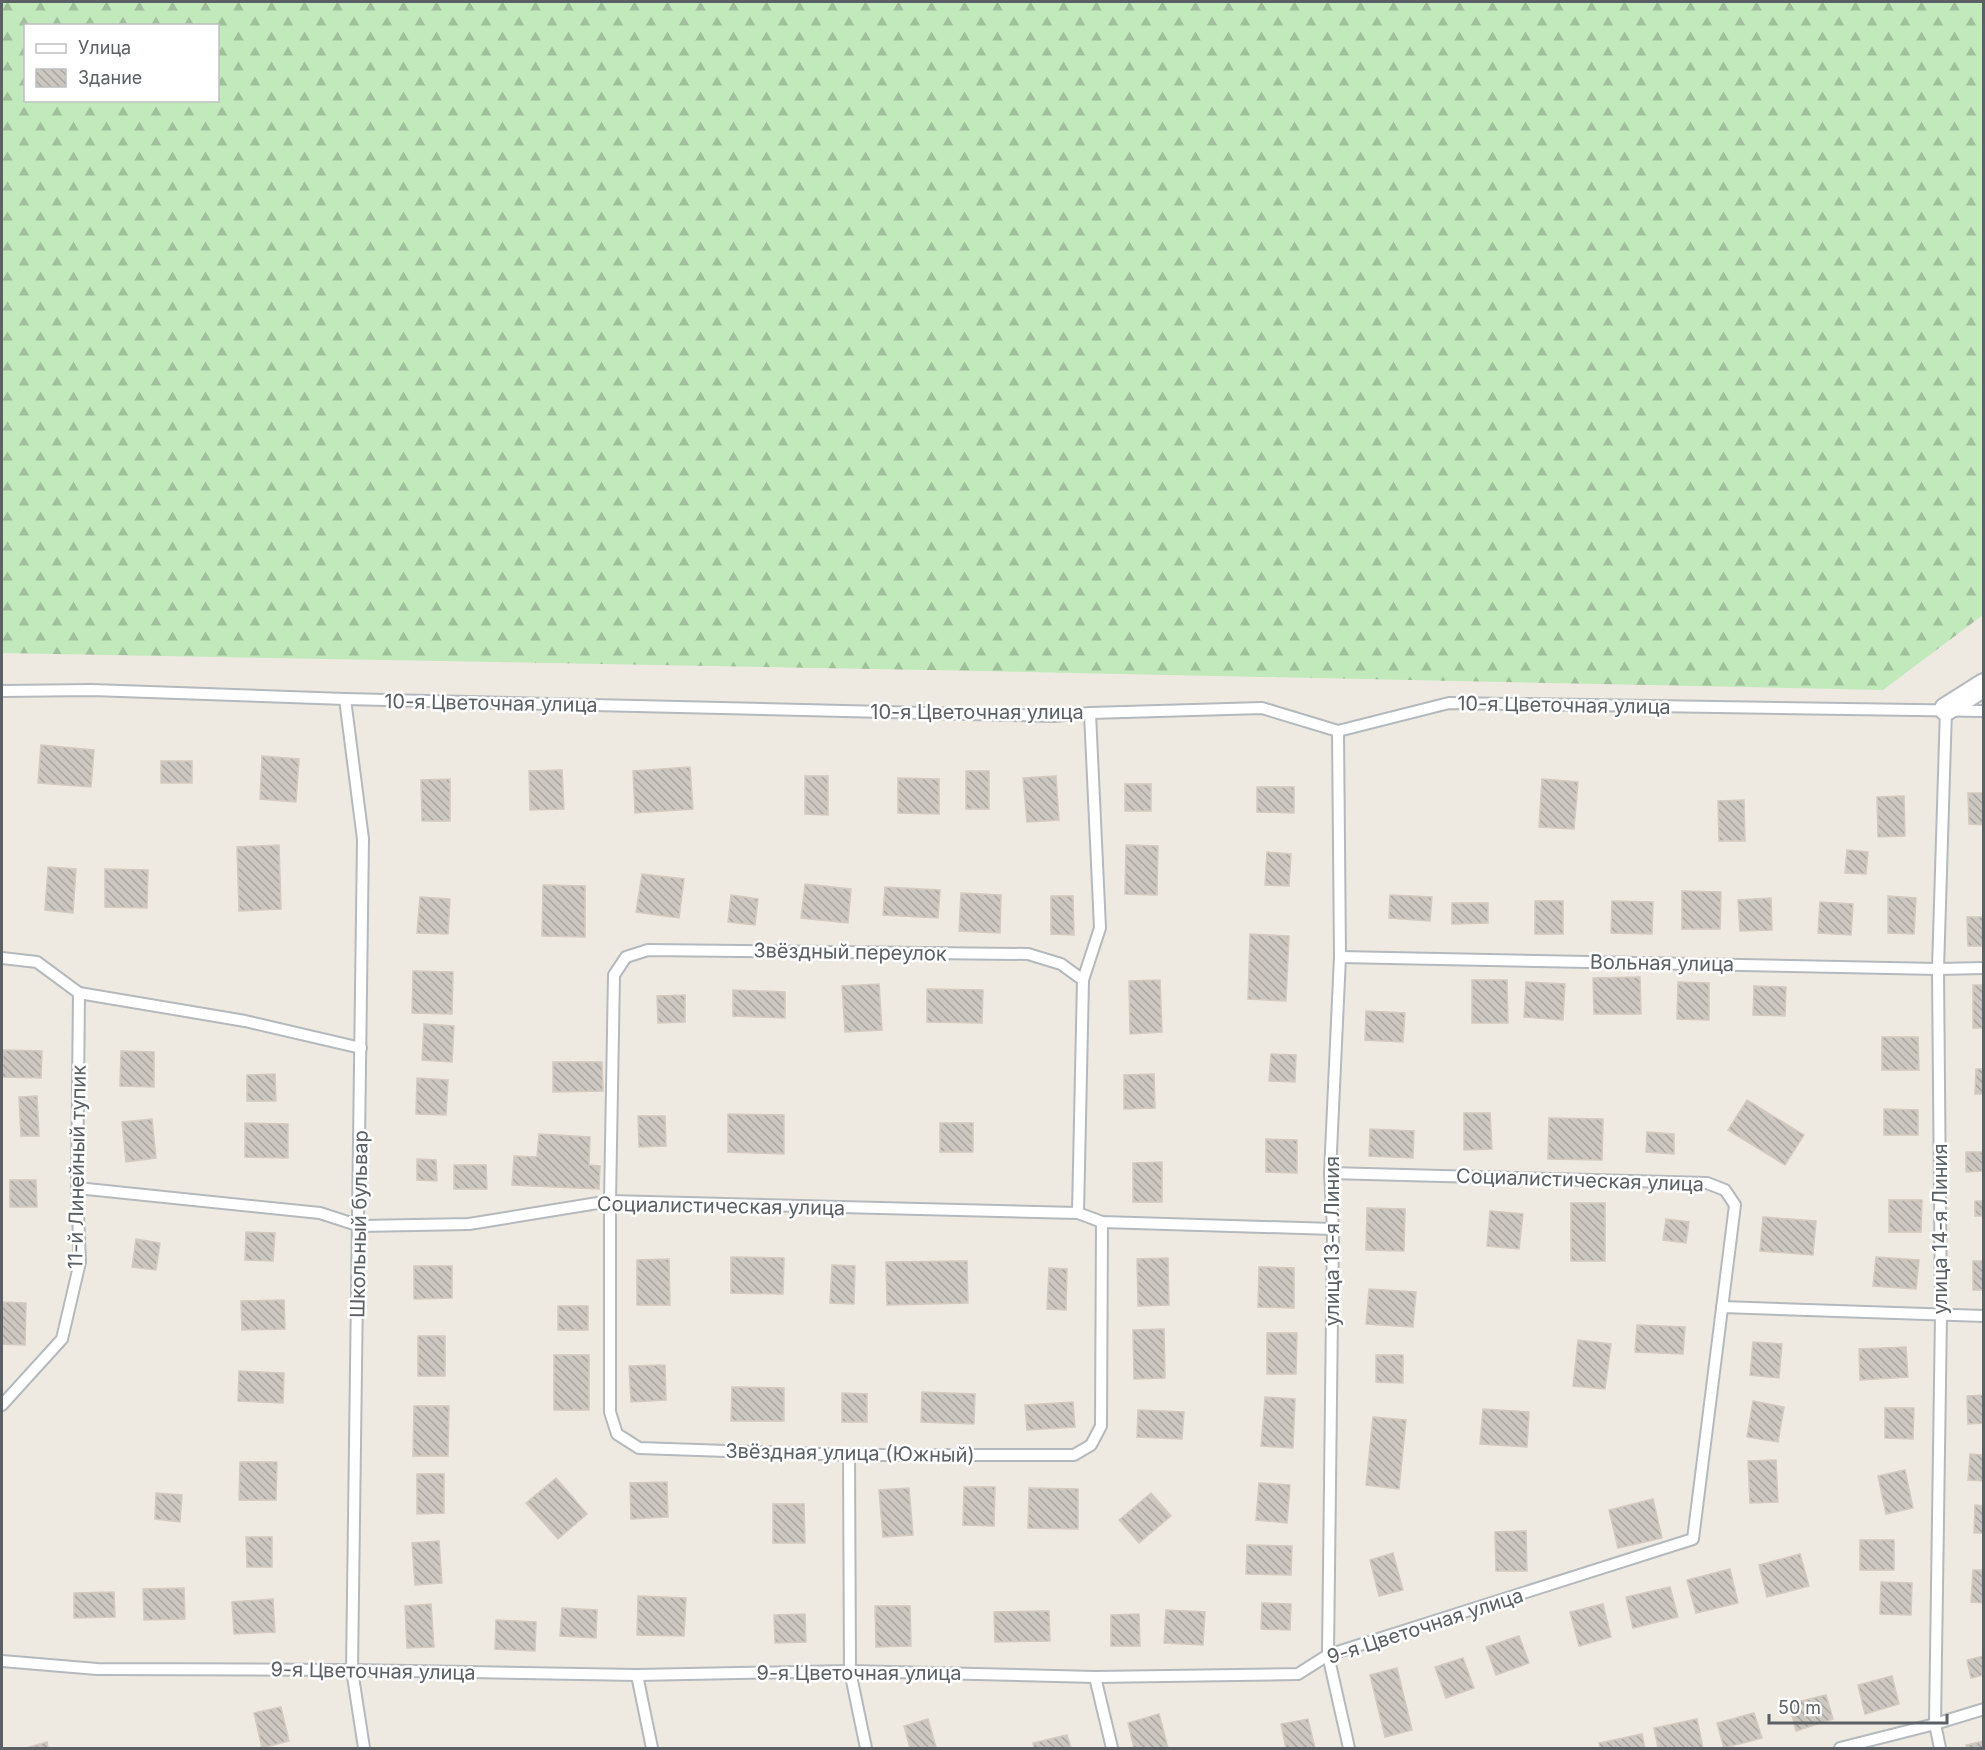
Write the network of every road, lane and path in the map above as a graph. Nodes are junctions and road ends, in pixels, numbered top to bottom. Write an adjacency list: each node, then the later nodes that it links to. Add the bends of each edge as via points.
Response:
1 (1983, 686): 4 (street)
2 (2, 691): 3 (lane, 10-я Цветочная улица, via 92,690)
3 (345, 699): 6 (lane, 10-я Цветочная улица, via 1054,716); 14 (lane, Школьный бульвар, via 363,839)
4 (1946, 709): 5 (lane, 10-я Цветочная улица); 7 (lane, 10-я Цветочная улица, via 1449,704); 11 (lane, улица 14-я Линия)
5 (1983, 711)
6 (1090, 713): 7 (lane, 10-я Цветочная улица, via 1262,708); 12 (lane, via 1100,928)
7 (1338, 731): 8 (lane, улица 13-я Линия)
8 (1340, 957): 11 (lane, Вольная улица); 15 (lane, улица 13-я Линия)
9 (2, 958): 13 (lane, via 37,962)
10 (1983, 968): 11 (lane, Вольная улица)
11 (1938, 969): 23 (lane, улица 14-я Линия)
12 (1083, 980): 17 (lane, Звёздный переулок, via 1061,964 1028,954 648,950 626,957 614,975); 18 (lane)
13 (79, 993): 14 (lane, via 245,1021); 16 (lane, 11-й Линейный тупик)
14 (361, 1048): 20 (lane, Школьный бульвар)
15 (1330, 1173): 21 (lane, улица 13-я Линия); 22 (lane, Социалистическая улица, via 1707,1183 1725,1190 1735,1204)
16 (77, 1188): 20 (lane, Социалистическая улица, via 320,1213); 25 (lane, 11-й Линейный тупик, via 80,1262 62,1339)
17 (610, 1201): 18 (lane, Социалистическая улица); 20 (lane, Социалистическая улица, via 469,1224); 26 (lane, Звёздная улица (Южный), via 610,1412 617,1434 639,1448)
18 (1078, 1213): 19 (lane, Социалистическая улица)
19 (1102, 1222): 21 (lane, Социалистическая улица); 26 (lane, Звёздная улица (Южный), via 1101,1426 1091,1445 1074,1455)
20 (360, 1226): 30 (lane, Школьный бульвар)
21 (1333, 1229): 28 (lane, улица 13-я Линия)
22 (1722, 1307): 23 (lane); 27 (lane, Социалистическая улица)
23 (1941, 1314): 24 (lane); 35 (lane, улица 14-я Линия)
24 (1983, 1317)
25 (2, 1405)
26 (849, 1455): 31 (lane)
27 (1693, 1539): 28 (lane, 9-я Цветочная улица)
28 (1328, 1655): 33 (lane, 9-я Цветочная улица, via 1298,1674); 40 (lane, улица 13-я Линия)
29 (2, 1661): 30 (lane, 9-я Цветочная улица, via 97,1669)
30 (352, 1670): 32 (lane, 9-я Цветочная улица); 36 (lane, Школьный бульвар)
31 (850, 1671): 32 (lane, 9-я Цветочная улица); 33 (lane, 9-я Цветочная улица); 38 (lane)
32 (637, 1675): 37 (lane)
33 (1095, 1677): 39 (lane)
34 (1983, 1709): 35 (lane)
35 (1935, 1725): 41 (lane); 42 (lane, улица 14-я Линия)
36 (364, 1749)
37 (652, 1749)
38 (866, 1749)
39 (1112, 1749)
40 (1349, 1749)
41 (1840, 1749)
42 (1940, 1749)

